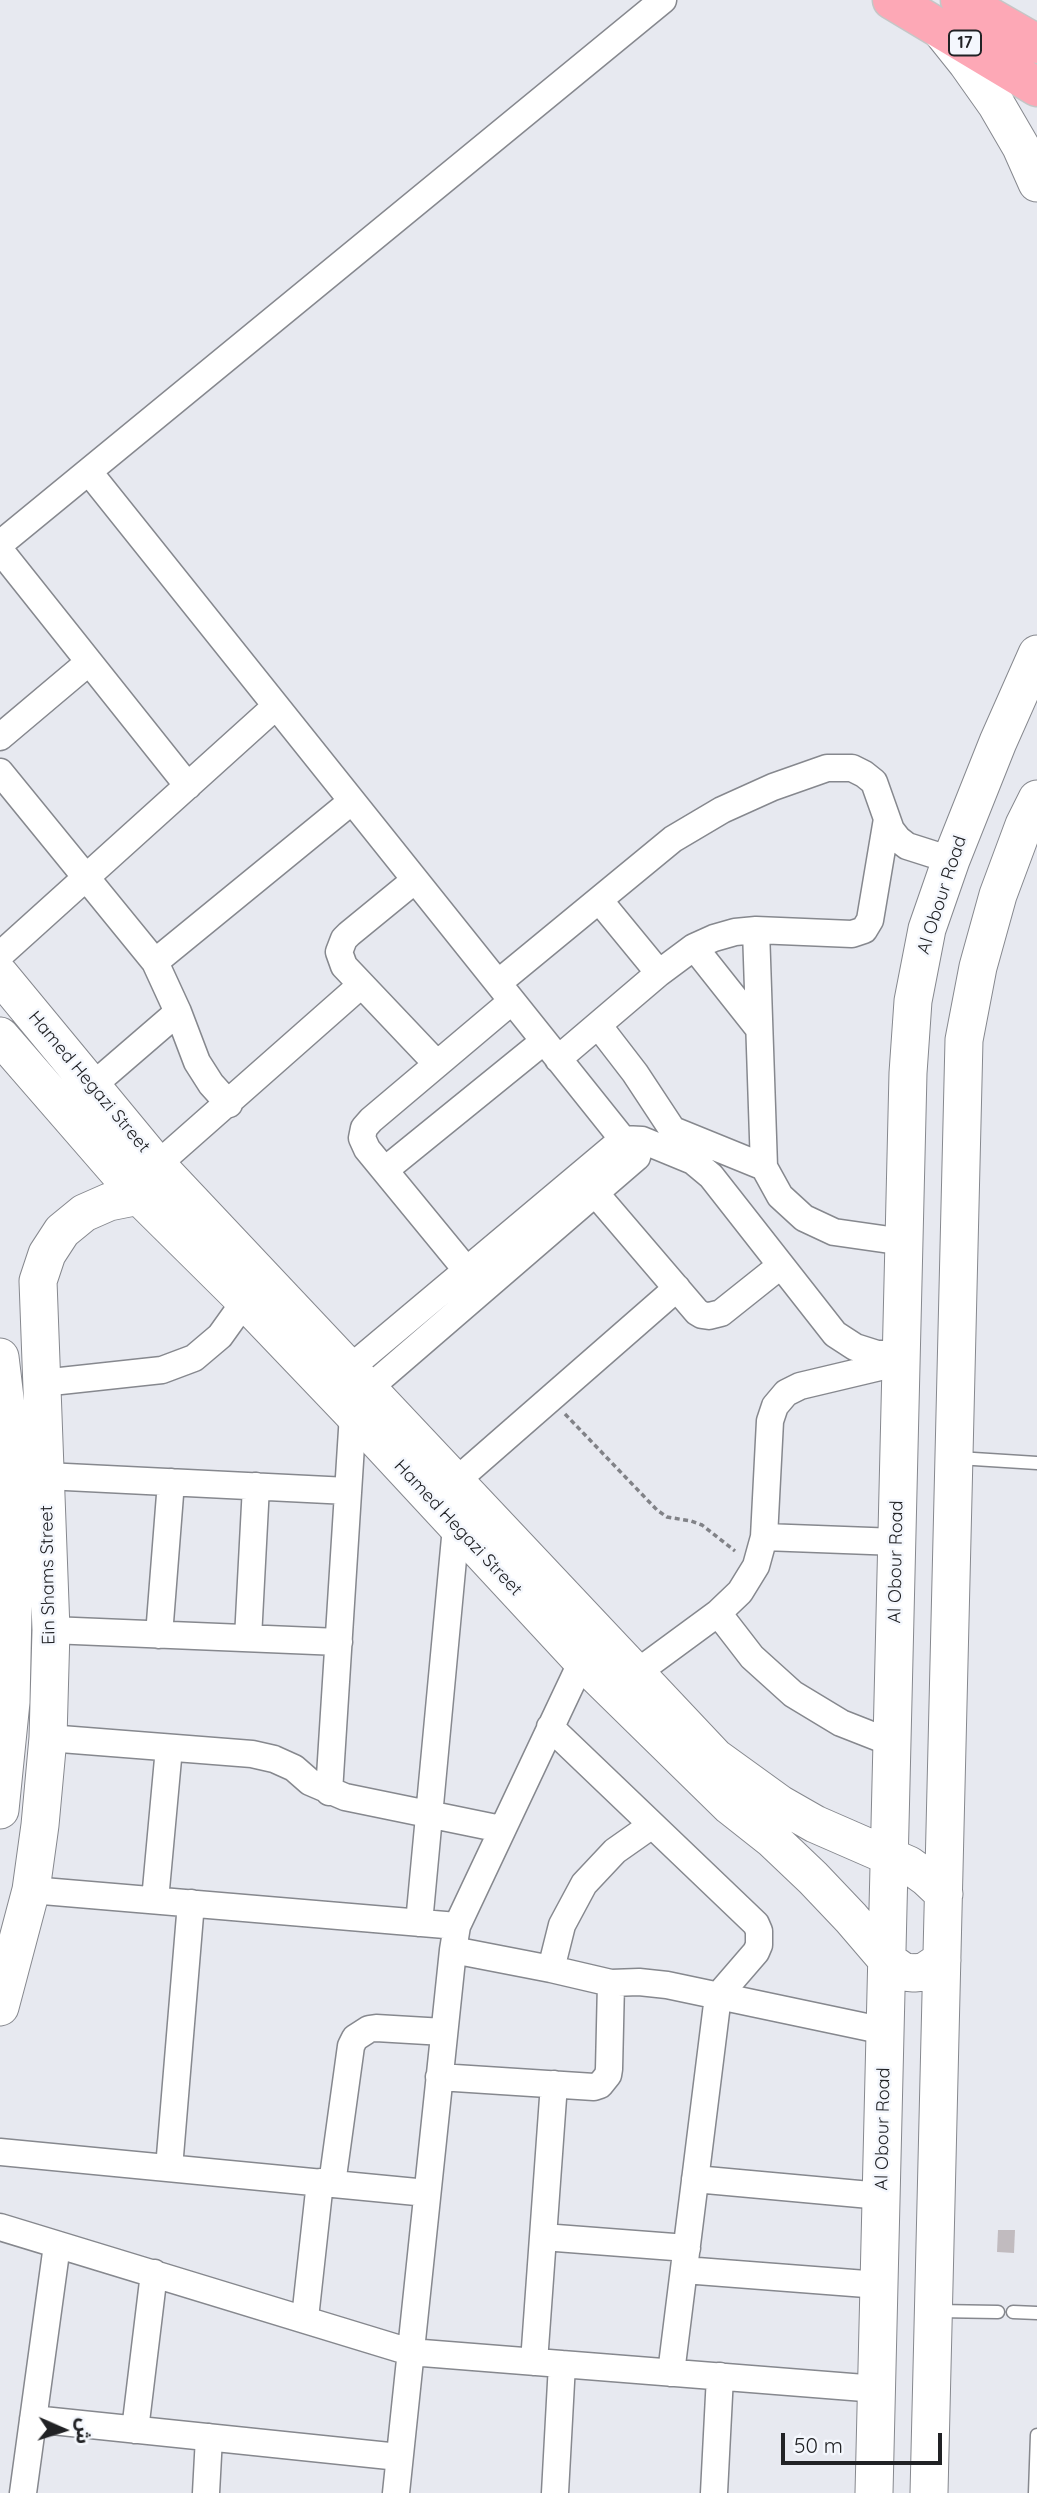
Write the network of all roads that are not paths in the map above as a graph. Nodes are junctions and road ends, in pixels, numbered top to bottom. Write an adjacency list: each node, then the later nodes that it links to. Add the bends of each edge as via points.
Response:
1 (663, 0): 7 (street)
2 (892, 0): 3 (highway, 17)
3 (948, 12): 4 (highway, 17); 5 (highway, 17); 6 (street, via 967,63 996,104)
4 (1037, 44)
5 (1037, 87)
6 (1037, 183)
7 (89, 472): 8 (street); 12 (street)
8 (0, 544)
9 (0, 550): 11 (street)
10 (1037, 654): 19 (street, Al Obour Road)
11 (89, 662): 13 (street); 15 (street)
12 (276, 706): 15 (street); 17 (street)
13 (0, 737)
14 (0, 772): 20 (street)
15 (188, 786): 20 (street)
16 (1037, 799): 56 (street, via 998,895 964,1040)
17 (352, 802): 21 (street); 26 (street)
18 (887, 819): 19 (street, via 907,846); 22 (street, via 874,782 852,768 827,768 722,810 673,839); 23 (street, via 870,920 864,930 852,934)
19 (951, 860): 47 (street, Al Obour Road, via 927,929 913,1000)
20 (87, 878): 25 (street); 26 (street)
21 (415, 880): 29 (street, via 344,939 341,959); 30 (street)
22 (599, 900): 27 (street); 30 (street)
23 (756, 930): 24 (street, via 735,932); 33 (street)
24 (694, 947): 27 (street); 33 (street)
25 (0, 956)
26 (155, 962): 31 (street)
27 (659, 973): 32 (street)
28 (0, 975): 37 (street, Hamed Hegazi Street)
29 (362, 985): 36 (street); 38 (street)
30 (505, 992): 35 (street); 36 (street)
31 (178, 1012): 37 (street); 38 (street, via 197,1062)
32 (606, 1018): 35 (street); 39 (street)
33 (760, 1029): 43 (street)
34 (0, 1035): 46 (street, Hamed Hegazi Street)
35 (551, 1050): 40 (street); 44 (street)
36 (437, 1064): 44 (street, via 364,1128 367,1149)
37 (91, 1087): 42 (street, Hamed Hegazi Street)
38 (229, 1104): 42 (street)
39 (673, 1130): 41 (street); 43 (street)
40 (634, 1145): 41 (street); 45 (street); 49 (street)
41 (693, 1161): 48 (street, via 711,1176)
42 (158, 1165): 55 (street, Hamed Hegazi Street)
43 (764, 1167): 47 (street, via 780,1196 804,1219 834,1232)
44 (385, 1170): 49 (street)
45 (596, 1194): 49 (street); 50 (street)
46 (139, 1196): 51 (street, Hamed Hegazi Street); 54 (street, Ein Shams Street, via 84,1213 62,1231 47,1254 38,1281)
47 (904, 1242): 53 (street, Al Obour Road)
48 (780, 1266): 50 (street, via 715,1316 697,1312); 53 (street, via 835,1334 855,1347)
49 (474, 1279): 55 (street)
50 (677, 1288): 59 (street)
51 (245, 1301): 54 (street, via 220,1336 194,1358 162,1370); 55 (street, Hamed Hegazi Street)
52 (0, 1357): 78 (street, Ein Shams Street, via 9,1431 14,1566 11,1702)
53 (901, 1358): 64 (street, via 800,1386 775,1406 770,1421); 65 (street, Al Obour Road)
54 (42, 1384): 58 (street, Ein Shams Street)
55 (356, 1391): 59 (street, Hamed Hegazi Street); 62 (street); 63 (street, Hamed Hegazi Street)
56 (954, 1458): 57 (lane); 84 (street)
57 (1037, 1463)
58 (46, 1476): 60 (street); 67 (street, Ein Shams Street)
59 (456, 1481): 71 (street, Hamed Hegazi Street)
60 (171, 1482): 61 (street); 68 (street)
61 (256, 1486): 62 (street); 69 (street)
62 (348, 1491): 70 (street)
63 (456, 1527): 71 (street, Hamed Hegazi Street); 79 (street)
64 (764, 1537): 65 (street); 66 (street, via 756,1566 740,1592)
65 (897, 1542): 75 (street, Al Obour Road)
66 (718, 1613): 72 (street); 75 (street, via 752,1657 793,1694 841,1723)
67 (51, 1630): 68 (street); 74 (street, Ein Shams Street)
68 (159, 1635): 69 (street)
69 (248, 1638): 70 (street)
70 (339, 1642): 77 (street)
71 (593, 1651): 72 (street, Hamed Hegazi Street); 73 (street); 89 (street, Hamed Hegazi Street, via 730,1806 813,1878)
72 (635, 1674): 82 (street, Hamed Hegazi Street, via 715,1757 746,1781 815,1824)
73 (550, 1727): 80 (street); 81 (street)
74 (48, 1738): 76 (street); 83 (street, Ein Shams Street)
75 (892, 1743): 82 (street, Al Obour Road)
76 (169, 1748): 77 (street, via 274,1759); 85 (street)
77 (329, 1792): 79 (street)
78 (0, 1810)
79 (429, 1814): 81 (street); 87 (street)
80 (652, 1825): 91 (street, via 615,1851 584,1884 562,1924); 93 (street, via 759,1931 756,1952)
81 (501, 1829): 88 (street)
82 (889, 1856): 84 (street, Hamed Hegazi Street, via 928,1878); 89 (street, Al Obour Road)
83 (31, 1890): 85 (street); 94 (street, Ein Shams Street)
84 (944, 1894): 90 (street)
85 (155, 1900): 86 (street)
86 (191, 1903): 87 (street); 100 (street)
87 (419, 1923): 88 (street)
88 (455, 1938): 91 (street); 96 (street)
89 (887, 1960): 90 (street, Hamed Hegazi Street, via 914,1973); 95 (street, Al Obour Road)
90 (942, 1960): 111 (street)
91 (551, 1969): 92 (street)
92 (611, 1983): 93 (street, via 667,1985); 98 (street, via 608,2075 594,2087)
93 (718, 1996): 95 (street); 101 (street)
94 (0, 2007)
95 (885, 2031): 104 (street, Al Obour Road)
96 (444, 2032): 97 (street); 102 (street, via 376,2028 355,2038)
97 (439, 2077): 98 (street); 103 (street)
98 (554, 2084): 106 (street)
99 (0, 2152): 100 (street)
100 (169, 2168): 102 (street)
101 (695, 2179): 104 (street); 108 (street)
102 (326, 2183): 103 (street); 115 (street)
103 (427, 2193): 116 (street)
104 (881, 2196): 110 (street, Al Obour Road)
105 (0, 2227): 107 (street)
106 (543, 2237): 108 (street); 117 (street)
107 (57, 2245): 109 (street); 122 (street)
108 (685, 2259): 110 (street); 119 (street)
109 (154, 2273): 115 (street); 123 (street)
110 (879, 2286): 121 (street, Al Obour Road)
111 (933, 2311): 112 (lane); 134 (street)
112 (998, 2312)
113 (1013, 2312): 114 (lane)
114 (1037, 2313)
115 (305, 2318): 116 (street)
116 (411, 2352): 117 (street); 127 (street)
117 (534, 2362): 118 (street)
118 (562, 2364): 119 (street); 131 (street)
119 (671, 2372): 120 (street)
120 (720, 2376): 121 (street); 132 (street)
121 (877, 2389): 133 (street, Al Obour Road)
122 (33, 2419): 123 (street); 128 (street)
123 (135, 2430): 125 (street)
124 (1037, 2435): 126 (lane)
125 (209, 2437): 127 (street); 129 (street)
126 (1037, 2449): 135 (lane)
127 (399, 2456): 130 (street)
128 (23, 2493)
129 (206, 2493)
130 (396, 2493)
131 (555, 2493)
132 (714, 2493)
133 (874, 2493)
134 (929, 2493)
135 (1035, 2493)

